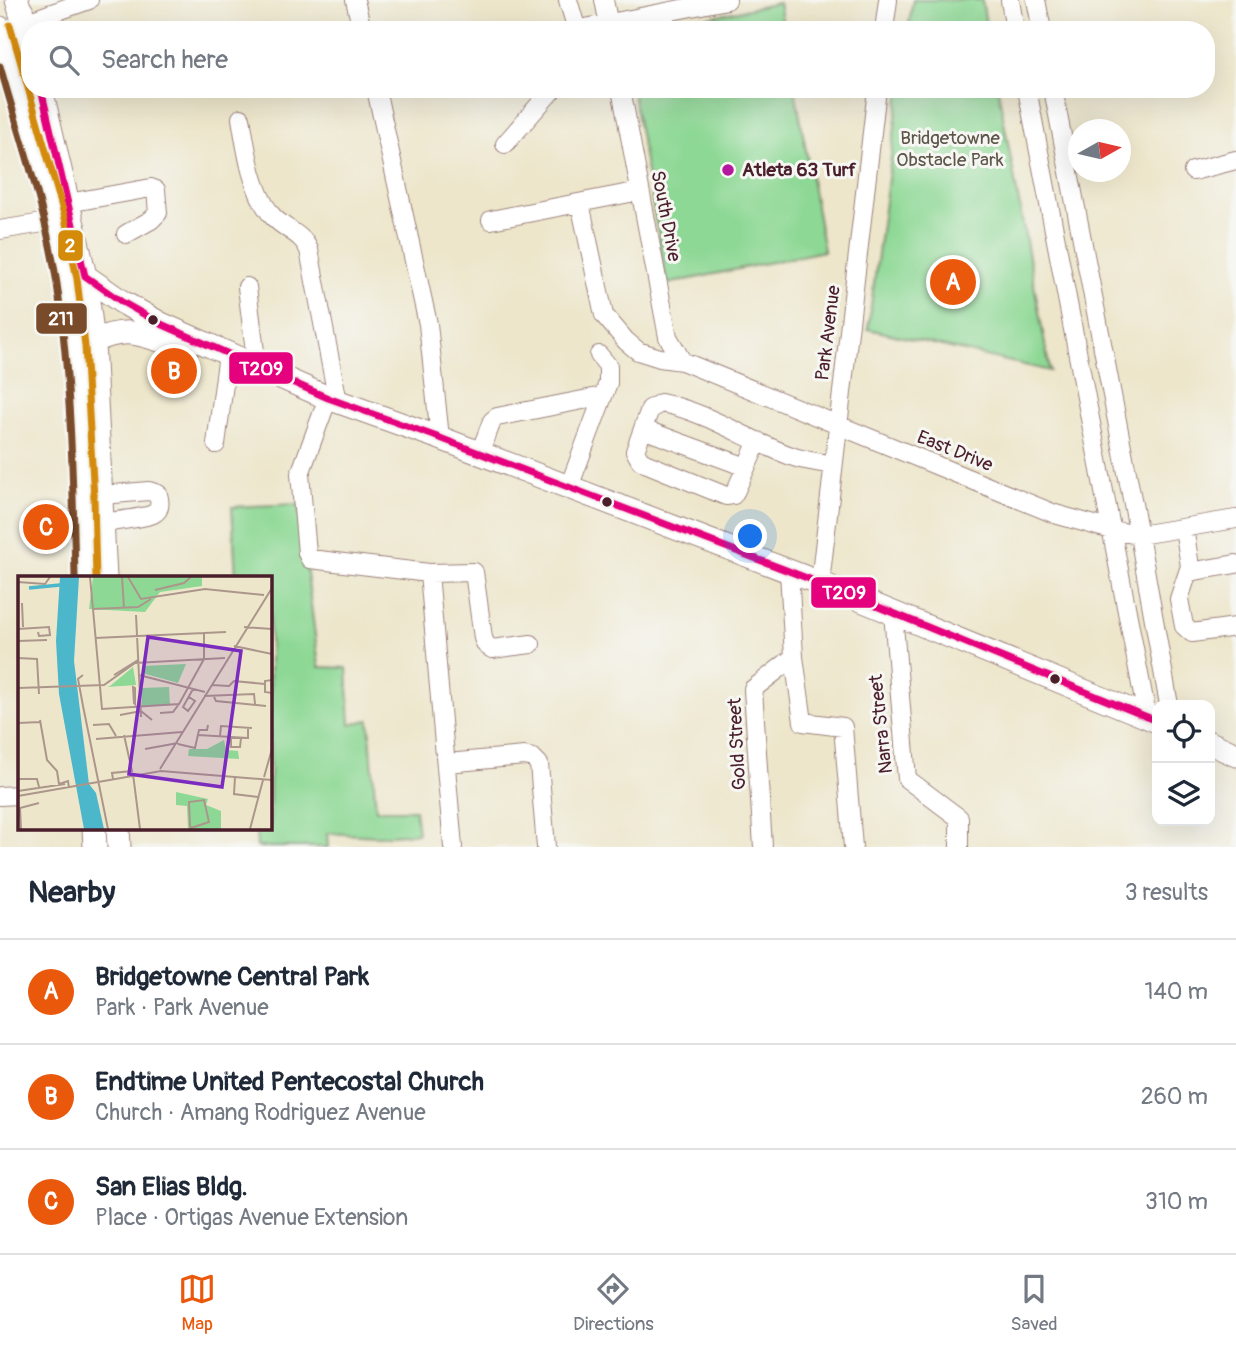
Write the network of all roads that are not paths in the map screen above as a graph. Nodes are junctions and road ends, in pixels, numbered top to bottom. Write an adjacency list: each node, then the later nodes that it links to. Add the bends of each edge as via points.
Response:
1 (17, 0): 11 (main road)
2 (25, 0): 12 (street)
3 (89, 0): 13 (street)
4 (355, 0): 14 (street)
5 (568, 0): 15 (street)
6 (604, 0): 16 (street)
7 (727, 0): 17 (street)
8 (888, 0): 18 (street)
9 (1010, 0): 19 (street)
10 (1036, 0): 20 (street)
11 (23, 21)
12 (26, 21)
13 (51, 21)
14 (360, 21)
15 (574, 21)
16 (608, 21)
17 (632, 21)
18 (885, 21)
19 (1014, 21)
20 (1040, 21)
21 (1, 37): 22 (main road)
22 (21, 95)
23 (22, 98): 37 (main road)
24 (42, 98): 37 (main road)
25 (378, 98): 52 (street, via 428,324)
26 (545, 98): 32 (street)
27 (623, 98): 35 (street, South Drive)
28 (876, 98): 50 (street, Park Avenue)
29 (1029, 98): 63 (street)
30 (1055, 98): 64 (street)
31 (242, 118): 49 (street, via 249,163 265,205 309,250)
32 (505, 144)
33 (1236, 160): 34 (street)
34 (1193, 171)
35 (640, 191): 36 (street); 45 (street, South Drive, via 668,337)
36 (580, 203): 38 (street); 45 (street, East Drive, via 604,315 638,351 660,358)
37 (61, 212): 39 (street); 40 (street, via 156,190 158,213); 41 (main road); 69 (main road, via 75,347)
38 (491, 220)
39 (0, 230)
40 (126, 234)
41 (85, 276): 43 (main road); 46 (main road, via 122,303)
42 (247, 287): 47 (street)
43 (93, 342): 46 (main road, via 127,331 190,351); 59 (main road)
44 (598, 355): 48 (street, via 608,366)
45 (678, 355): 50 (street, East Drive)
46 (229, 357): 47 (main road); 54 (street)
47 (257, 368): 49 (main road)
48 (603, 396): 55 (street, via 497,417); 58 (street)
49 (333, 400): 52 (main road); 68 (street, via 300,474 310,559)
50 (838, 426): 56 (street, Park Avenue); 63 (street, East Drive, via 1055,514)
51 (643, 429): 53 (street, via 650,409 661,402 681,406); 57 (street); 57 (street, via 635,451 640,460 726,496 733,495)
52 (440, 438): 55 (main road)
53 (758, 441): 56 (street, via 793,457); 57 (street)
54 (216, 444)
55 (480, 453): 58 (main road)
56 (833, 465): 71 (street, Park Avenue)
57 (746, 467)
58 (569, 486): 66 (main road)
59 (102, 495): 61 (main road); 61 (street, via 149,491 158,494 160,501 153,514)
60 (1236, 519): 62 (street, East Drive)
61 (103, 523): 70 (main road)
62 (1184, 528): 64 (street, East Drive); 67 (street)
63 (1112, 530): 64 (street, East Drive); 77 (street)
64 (1139, 535): 76 (street)
65 (1236, 564): 67 (street)
66 (789, 571): 71 (main road); 75 (street)
67 (1189, 572): 73 (street, via 1179,599 1184,625 1192,633)
68 (429, 573): 74 (street, via 474,572 486,645 492,649); 80 (street)
69 (86, 576)
70 (106, 576)
71 (820, 583): 72 (main road)
72 (893, 613): 77 (main road); 87 (street, Narra Street, via 906,779 959,818)
73 (1236, 627)
74 (531, 644)
75 (794, 657): 85 (street, Gold Street, via 753,689); 86 (street, via 803,722 843,727)
76 (1168, 700)
77 (1152, 718)
78 (1215, 745): 79 (main road)
79 (1236, 755)
80 (447, 763): 83 (street); 84 (street, via 533,758 539,764)
81 (18, 795): 82 (street)
82 (0, 796)
83 (453, 847)
84 (546, 847)
85 (763, 847)
86 (853, 847)
87 (959, 847)

